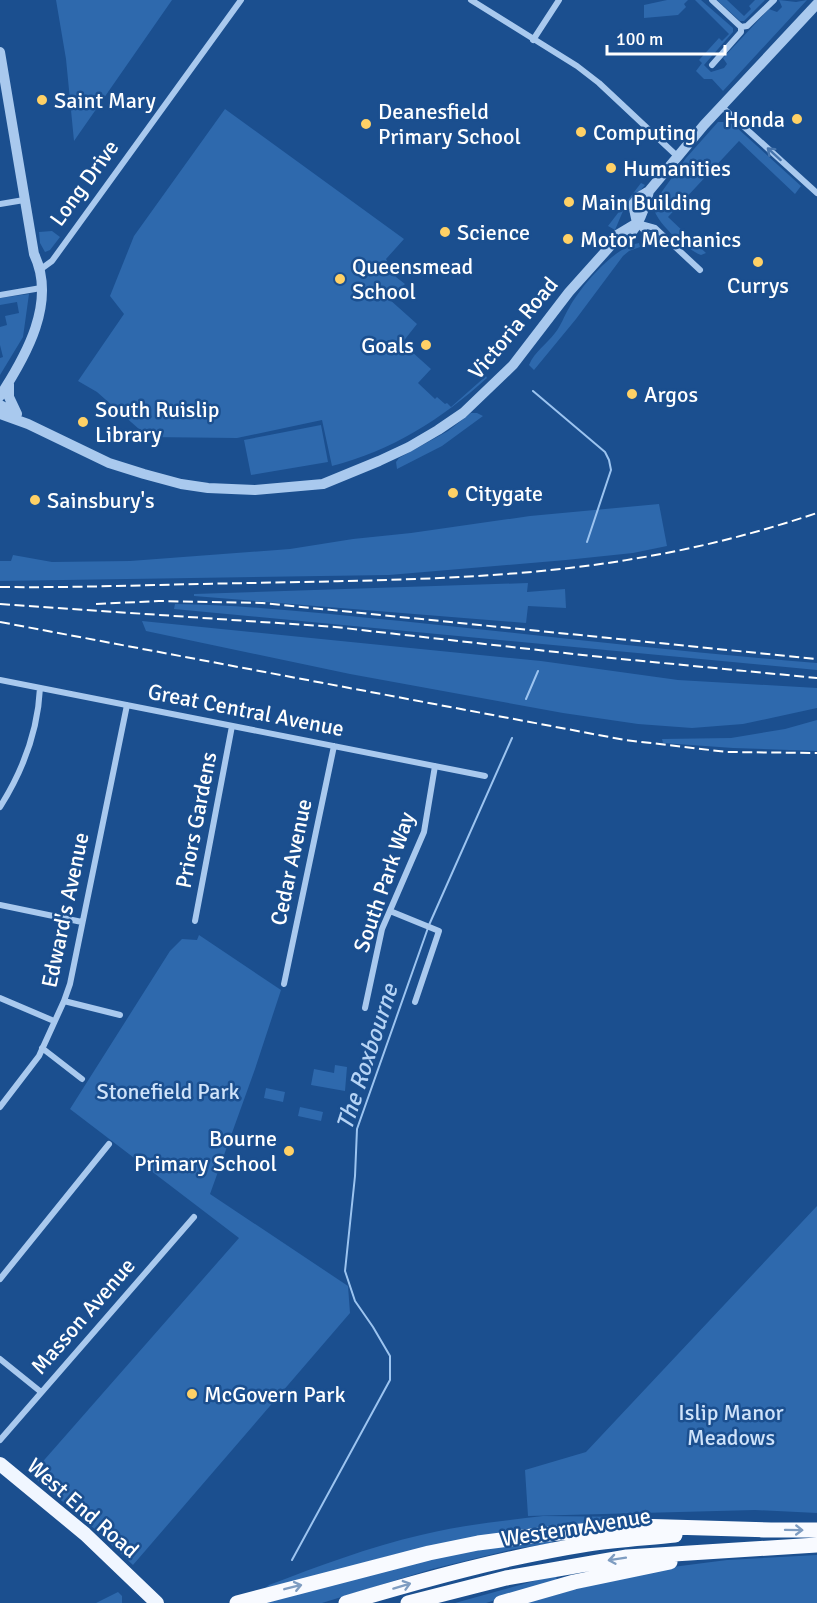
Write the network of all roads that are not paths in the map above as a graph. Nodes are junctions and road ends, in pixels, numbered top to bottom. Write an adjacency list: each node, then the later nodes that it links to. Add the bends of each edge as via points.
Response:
1 (241, 0): 17 (street, Long Drive, via 52,261)
2 (471, 0): 8 (street)
3 (559, 0): 8 (street)
4 (712, 0): 7 (street)
5 (774, 0): 7 (street, via 747,26)
6 (817, 4): 11 (street, Victoria Road)
7 (741, 27): 10 (street, via 741,32)
8 (533, 40): 12 (street, via 599,83)
9 (0, 52): 14 (street)
10 (712, 65)
11 (721, 106): 12 (street, Victoria Road); 13 (street, one-way to 11)
12 (677, 156): 16 (street, Victoria Road, via 649,191)
13 (817, 193)
14 (24, 200): 15 (street); 17 (street, via 34,254)
15 (0, 204)
16 (637, 223): 18 (street, via 650,237 670,243); 25 (street, Victoria Road, via 627,239 613,243 569,292 513,365 463,413 409,447 322,484 247,490 181,484 110,463)
17 (41, 270): 19 (street)
18 (700, 270)
19 (41, 288): 20 (street); 21 (street, via 34,336)
20 (0, 295)
21 (6, 379): 22 (street); 25 (street, via 8,394)
22 (0, 396)
23 (0, 405): 25 (street, Victoria Road)
24 (0, 414): 25 (street, Victoria Road)
25 (22, 420): 26 (street)
26 (0, 423)
27 (0, 680): 28 (street, Great Central Avenue)
28 (40, 688): 29 (street, Great Central Avenue); 34 (street, via 29,746)
29 (127, 705): 30 (street, Great Central Avenue); 38 (street, Edward's Avenue)
30 (232, 726): 31 (street, Great Central Avenue); 37 (street, Priors Gardens)
31 (334, 746): 32 (street, Great Central Avenue); 39 (street, Cedar Avenue)
32 (435, 766): 33 (street, Great Central Avenue); 36 (street, South Park Way, via 424,832)
33 (484, 776)
34 (0, 807)
35 (0, 905): 38 (street)
36 (390, 911): 42 (street, via 439,930); 43 (street, South Park Way, via 382,929)
37 (195, 921)
38 (82, 922): 41 (street, Edward's Avenue)
39 (285, 984)
40 (0, 998): 45 (street)
41 (64, 1001): 44 (street); 45 (street, Edward's Avenue)
42 (415, 1002)
43 (365, 1008)
44 (120, 1016)
45 (54, 1021): 46 (street, Edward's Avenue)
46 (42, 1048): 47 (street); 48 (street, Edward's Avenue)
47 (82, 1078)
48 (0, 1107)
49 (109, 1144): 51 (street)
50 (194, 1216): 53 (street, Masson Avenue)
51 (0, 1279)
52 (0, 1359): 53 (street)
53 (41, 1392): 54 (street, Masson Avenue)
54 (0, 1440)
55 (0, 1464): 60 (main road, West End Road, via 85,1534)
56 (771, 1530): 57 (highway, Western Avenue, one-way to 57); 63 (highway, one-way to 56, via 429,1553 548,1533 636,1526); 64 (highway, Western Avenue, one-way to 56, via 491,1563 588,1544)
57 (817, 1530)
58 (817, 1545): 59 (highway, Western Avenue)
59 (780, 1546): 65 (highway, Western Avenue, one-way to 65, via 627,1557 506,1578); 66 (highway, via 671,1562 574,1582)
60 (136, 1585): 61 (main road, West End Road); 62 (main road, West End Road)
61 (150, 1603)
62 (157, 1603)
63 (237, 1603)
64 (346, 1603)
65 (408, 1603)
66 (501, 1603)

